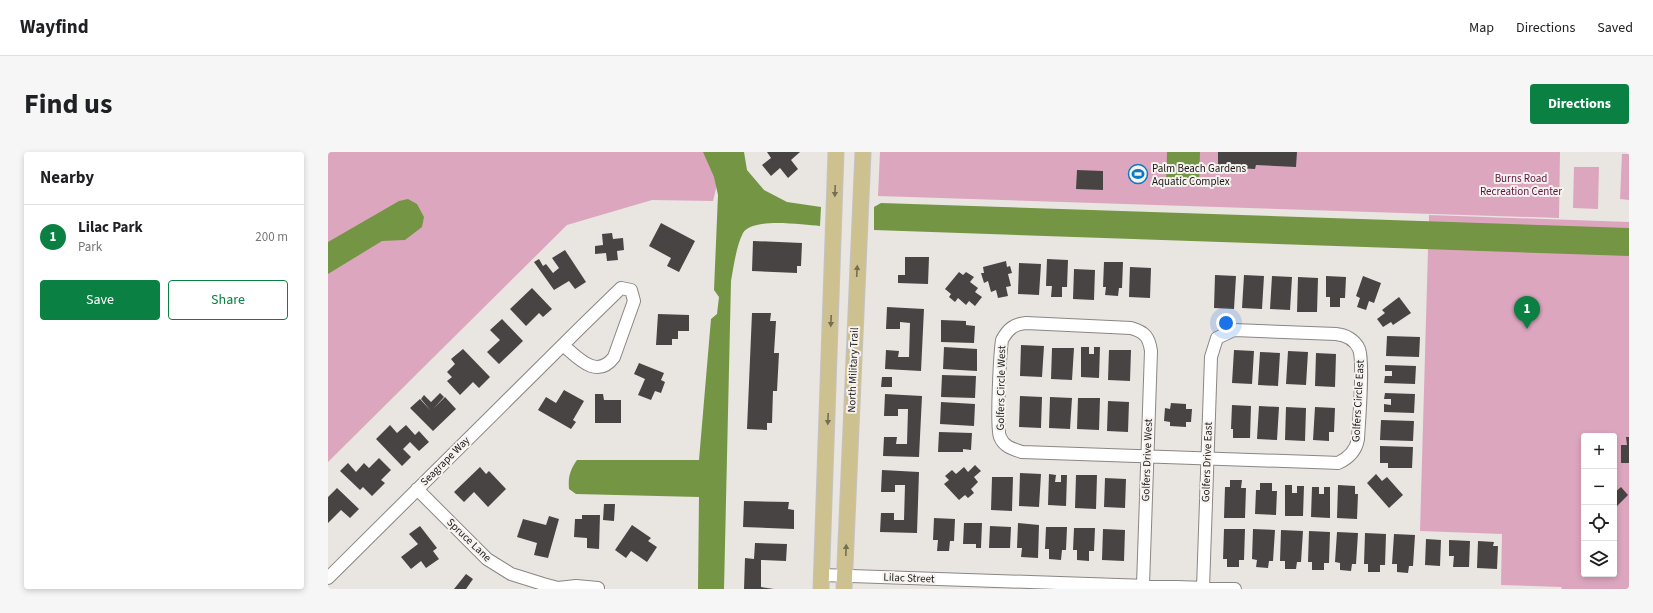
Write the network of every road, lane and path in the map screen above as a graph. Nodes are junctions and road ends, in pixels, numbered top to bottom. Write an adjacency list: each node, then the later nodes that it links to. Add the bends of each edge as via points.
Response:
1 (836, 152): 10 (main road, one-way to 10)
2 (863, 152): 11 (main road, North Military Trail, one-way to 2)
3 (1147, 336): 6 (street, Golfers Drive West, via 1151,351); 6 (street, Golfers Circle West, via 1132,328 1026,323 1012,327 1004,336 1001,347 998,430 1004,443 1022,452)
4 (1217, 338): 7 (street, Golfers Drive East, via 1211,357); 7 (street, Golfers Circle East, via 1224,333 1242,330 1336,334 1354,342 1361,355 1358,439 1351,455 1338,463)
5 (563, 345): 5 (street, Seagrape Way, via 621,288 631,290 634,301 614,357 609,364 601,367 588,366); 8 (street, Seagrape Way)
6 (1147, 456): 7 (street, Golfers Circle West); 12 (street, Golfers Drive West)
7 (1207, 458): 14 (street, Golfers Drive East)
8 (418, 489): 9 (street, Seagrape Way); 13 (street, Spruce Lane, via 487,559 510,574 558,588)
9 (328, 578)
10 (821, 582): 11 (street, Lilac Street)
11 (845, 582): 12 (street, Lilac Street)
12 (1143, 585): 14 (street, Lilac Street)
13 (598, 588)
14 (1203, 588): 15 (street, Lilac Street)
15 (1235, 589)

